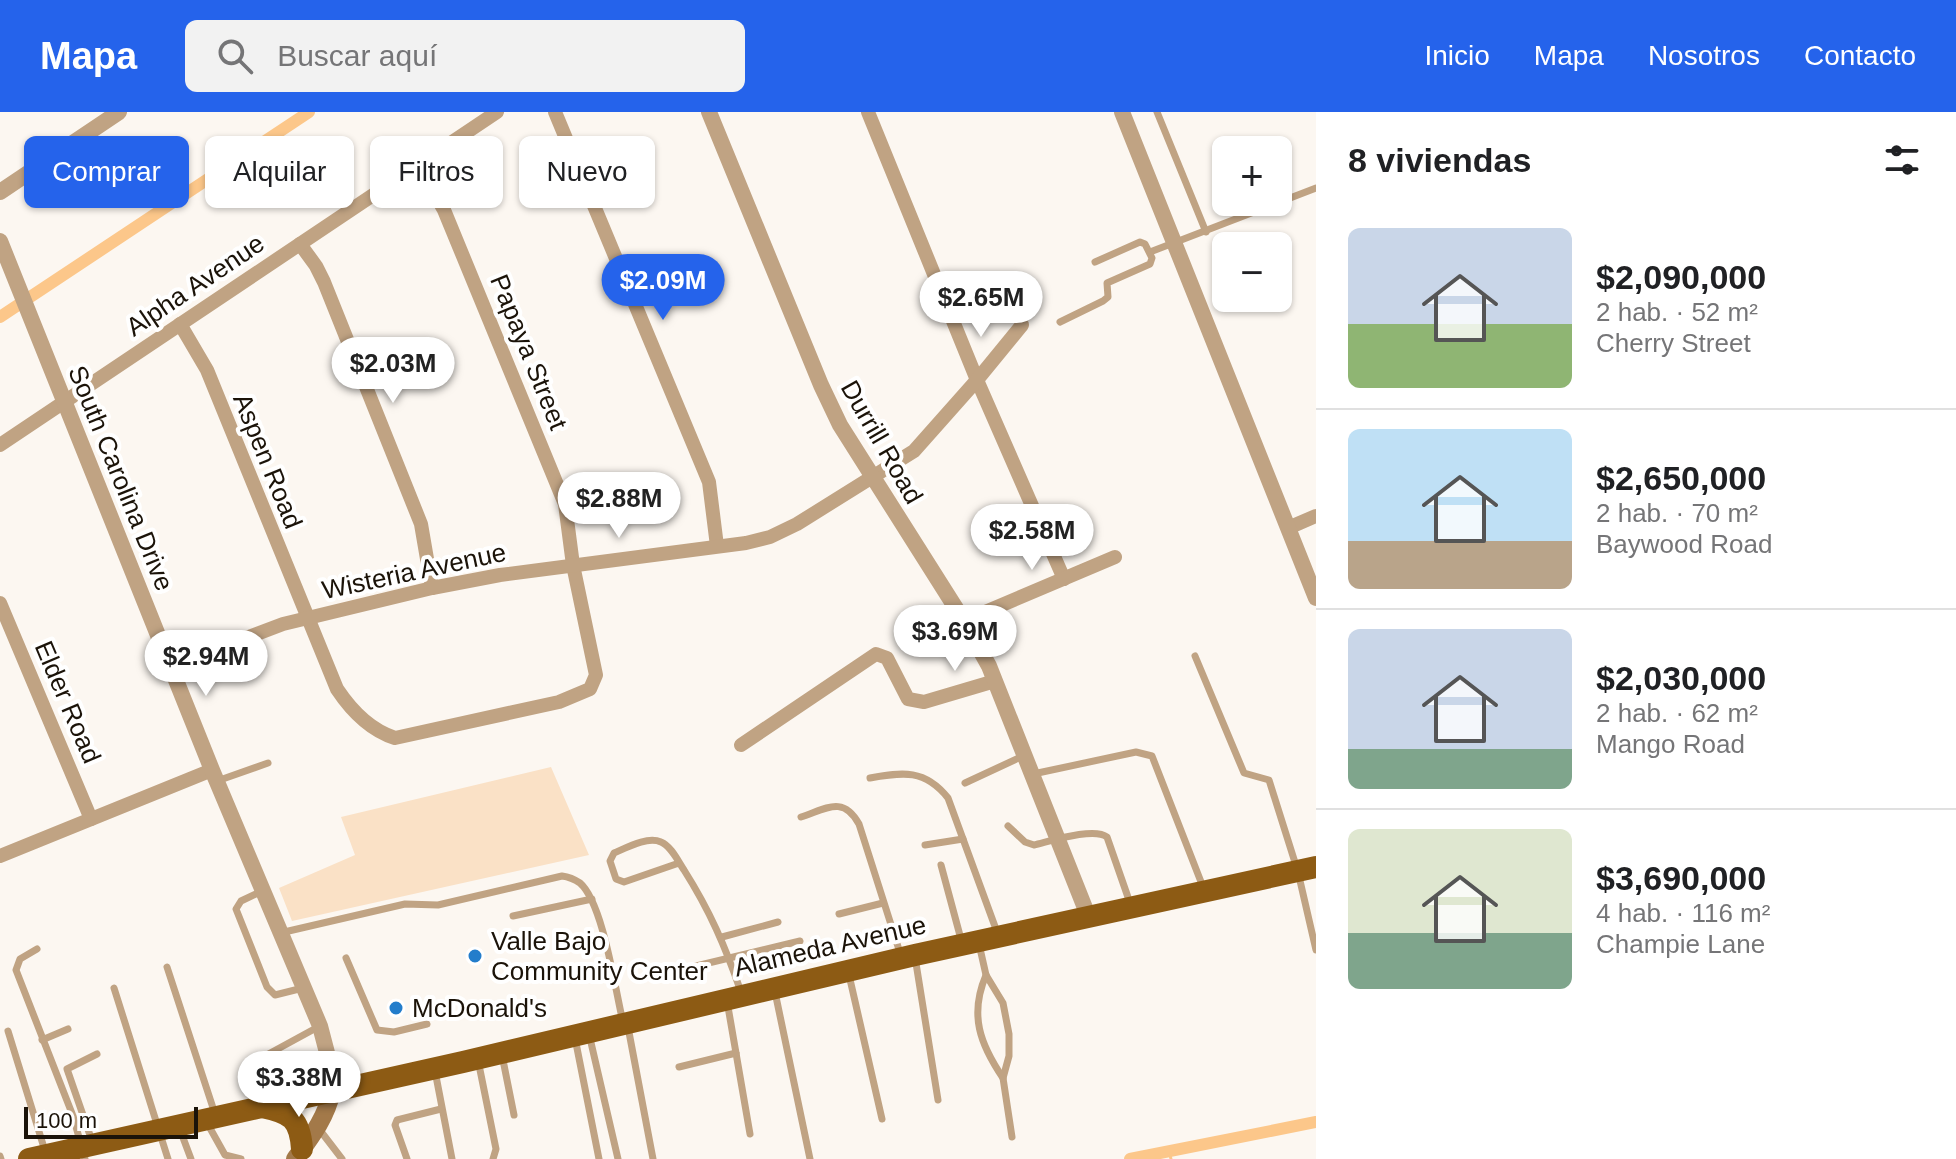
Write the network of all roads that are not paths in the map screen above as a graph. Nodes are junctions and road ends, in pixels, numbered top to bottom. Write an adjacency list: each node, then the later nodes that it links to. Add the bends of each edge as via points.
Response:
1 (497, 112): 8 (street, Alpha Avenue)
2 (555, 112): 28 (street, via 709,482)
3 (709, 112): 25 (street, Durrill Road, via 821,385)
4 (868, 112): 22 (street)
5 (1122, 112): 15 (street)
6 (1157, 112): 13 (lane)
7 (109, 115): 10 (street)
8 (461, 136)
9 (1316, 188): 13 (lane)
10 (0, 192)
11 (370, 197): 16 (street, Alpha Avenue)
12 (443, 208): 30 (street, Papaya Street, via 565,504)
13 (1206, 232): 15 (lane)
14 (0, 241): 23 (street, South Carolina Drive)
15 (1175, 243): 17 (lane); 27 (street)
16 (300, 244): 20 (street, Alpha Avenue); 32 (street, via 324,282 421,524)
17 (1150, 252): 18 (lane, via 1140,242); 19 (lane, via 1150,264 1106,284 1107,298)
18 (1095, 262)
19 (1060, 322)
20 (180, 324): 23 (street, Alpha Avenue); 35 (street, Aspen Road, via 207,370)
21 (1022, 325): 22 (street, Wisteria Avenue)
22 (977, 380): 25 (street, Wisteria Avenue, via 914,451); 31 (street)
23 (63, 402): 24 (street, Alpha Avenue); 38 (street, South Carolina Drive)
24 (0, 445)
25 (873, 478): 28 (street, Wisteria Avenue, via 781,533); 36 (street, Durrill Road)
26 (1316, 516): 27 (street)
27 (1288, 528): 33 (street)
28 (717, 546): 30 (street, Wisteria Avenue)
29 (1115, 557): 31 (street)
30 (573, 565): 32 (street, Wisteria Avenue); 35 (street, Papaya Street, via 596,664 590,689 559,702 418,734 384,734 348,705)
31 (1064, 579): 36 (street)
32 (432, 588): 35 (street, Wisteria Avenue)
33 (1316, 598)
34 (0, 603): 48 (street, Elder Road)
35 (307, 618): 38 (street, Wisteria Avenue)
36 (964, 621): 39 (street, Durrill Road)
37 (1195, 656): 56 (lane, via 1244,773 1269,780)
38 (172, 666): 44 (street, South Carolina Drive)
39 (995, 681): 40 (street, via 924,702 908,699 887,658 876,654); 41 (street, Durrill Road)
40 (741, 745)
41 (1025, 755): 43 (street, Durrill Road); 46 (lane)
42 (268, 763): 44 (lane)
43 (1033, 774): 51 (street, Durrill Road); 58 (lane, via 1136,752 1152,756)
44 (215, 776): 48 (street); 57 (street, South Carolina Drive)
45 (870, 778): 50 (lane, via 903,772 934,784 948,798)
46 (965, 783)
47 (801, 817): 60 (lane, via 835,806 853,812)
48 (91, 819): 53 (street)
49 (1008, 826): 51 (lane, via 1029,844)
50 (963, 839): 52 (lane); 69 (lane)
51 (1058, 840): 61 (lane, via 1099,832 1107,837); 64 (street, Durrill Road)
52 (925, 845)
53 (0, 856)
54 (679, 863): 54 (lane, via 662,842 652,840 614,853 610,861 616,879 624,882); 67 (lane)
55 (941, 865): 69 (lane)
56 (1307, 870): 58 (main road, Alameda Avenue); 71 (lane)
57 (262, 891): 66 (street, South Carolina Drive); 80 (lane, via 236,909 267,987 275,995)
58 (1205, 893): 61 (main road, Alameda Avenue)
59 (592, 899): 63 (lane); 66 (lane, via 580,883 562,876); 84 (lane)
60 (883, 903): 62 (lane); 72 (lane)
61 (1132, 909): 64 (main road, Alameda Avenue)
62 (839, 914)
63 (513, 916)
64 (1089, 918): 69 (main road, Alameda Avenue)
65 (778, 922): 67 (lane)
66 (279, 933): 80 (street, South Carolina Drive)
67 (722, 937): 74 (lane)
68 (800, 941): 74 (lane)
69 (980, 941): 72 (main road, Alameda Avenue); 78 (lane)
70 (37, 949): 89 (lane, via 20,959 16,970)
71 (1316, 950)
72 (909, 957): 76 (main road, Alameda Avenue); 98 (lane)
73 (346, 958): 83 (lane, via 377,1030 394,1032)
74 (729, 958): 77 (lane); 82 (lane)
75 (167, 967): 102 (lane)
76 (849, 972): 81 (main road, Alameda Avenue); 103 (lane)
77 (667, 973)
78 (986, 975): 96 (lane, via 1003,1003 1009,1034); 96 (lane, via 977,998 978,1020 986,1052)
79 (114, 988): 104 (lane)
80 (303, 988): 85 (street, South Carolina Drive)
81 (775, 990): 82 (main road, Alameda Avenue); 121 (lane)
82 (735, 997): 84 (main road, Alameda Avenue); 91 (lane)
83 (427, 1024)
84 (625, 1024): 88 (main road, Alameda Avenue); 120 (lane)
85 (320, 1026): 97 (street, South Carolina Drive); 99 (lane, via 263,1057)
86 (68, 1029): 89 (lane)
87 (8, 1031): 110 (lane)
88 (582, 1034): 90 (main road, Alameda Avenue); 118 (lane); 119 (lane)
89 (42, 1040): 108 (lane)
90 (502, 1053): 93 (main road, Alameda Avenue); 101 (lane)
91 (736, 1053): 94 (lane); 106 (lane)
92 (97, 1054): 108 (lane, via 67,1069)
93 (478, 1058): 95 (main road, Alameda Avenue); 117 (lane, via 496,1149)
94 (679, 1067)
95 (434, 1068): 97 (main road, Alameda Avenue); 100 (lane)
96 (1003, 1078): 107 (lane)
97 (332, 1091): 99 (main road, Alameda Avenue); 105 (main road)
98 (938, 1100)
99 (267, 1105): 102 (main road, Alameda Avenue); 109 (main road, via 294,1119)
100 (441, 1109): 115 (lane, via 397,1120); 116 (lane)
101 (514, 1115)
102 (210, 1118): 104 (main road, Alameda Avenue); 113 (lane, via 225,1155)
103 (882, 1119)
104 (169, 1127): 108 (main road, Alameda Avenue); 111 (lane); 112 (lane)
105 (318, 1128): 109 (main road); 114 (lane)
106 (750, 1134)
107 (1012, 1137)
108 (87, 1151): 110 (main road, Alameda Avenue)
109 (299, 1154)
110 (38, 1157)
111 (168, 1159)
112 (191, 1159)
113 (241, 1159)
114 (342, 1159)
115 (407, 1159)
116 (452, 1159)
117 (493, 1159)
118 (599, 1159)
119 (618, 1159)
120 (653, 1159)
121 (810, 1159)

